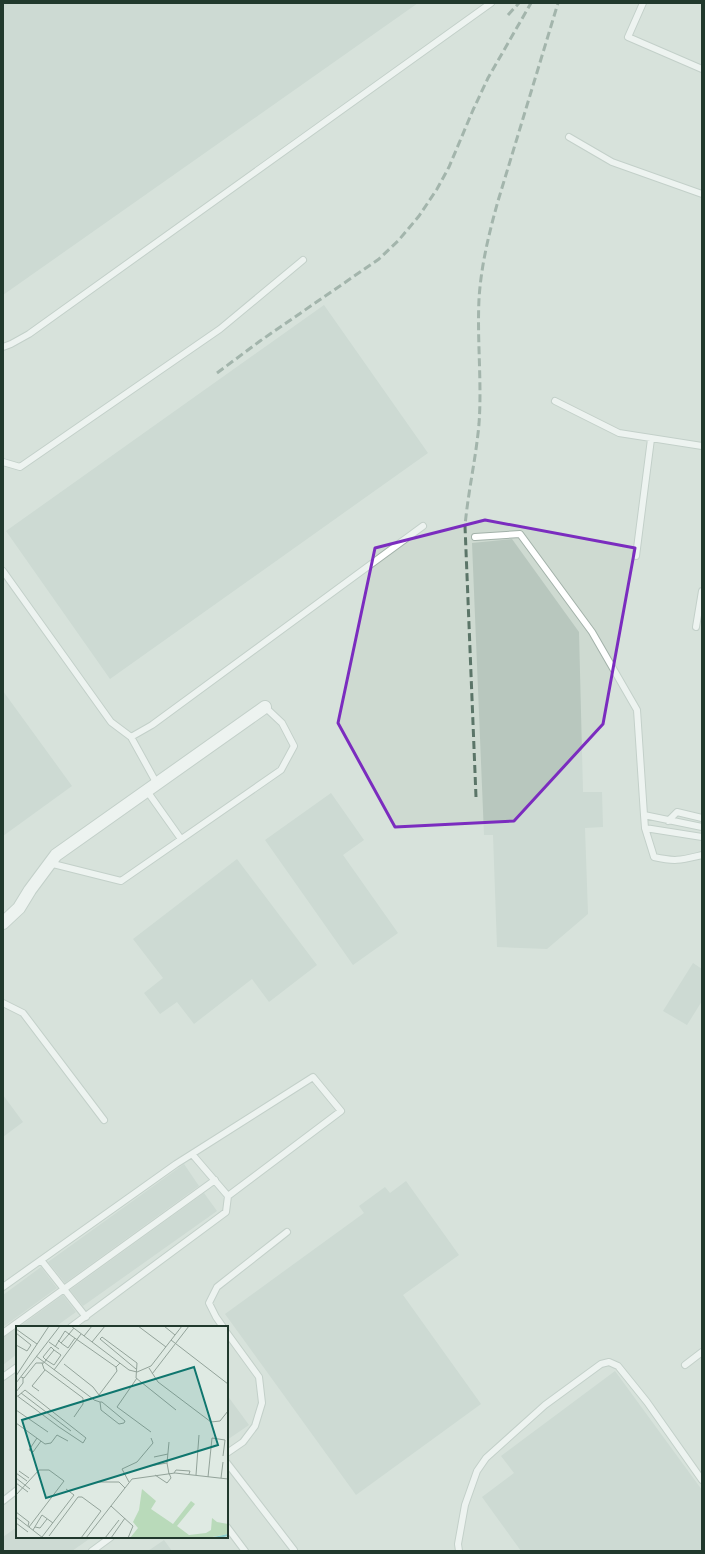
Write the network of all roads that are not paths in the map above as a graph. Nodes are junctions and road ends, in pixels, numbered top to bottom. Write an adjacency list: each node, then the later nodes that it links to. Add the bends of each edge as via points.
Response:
1 (491, 3): 7 (lane, via 29,334)
2 (643, 3): 3 (lane, via 628,37)
3 (702, 69)
4 (569, 137): 5 (lane, via 612,162)
5 (702, 194)
6 (303, 260): 11 (lane, via 220,329 20,467)
7 (3, 347)
8 (555, 401): 9 (lane, via 619,433)
9 (651, 439): 10 (lane); 14 (lane)
10 (702, 446)
11 (3, 462)
12 (423, 526): 19 (lane)
13 (475, 537): 21 (lane, via 520,534 592,632 638,710)
14 (636, 556)
15 (3, 572): 19 (lane, via 111,722)
16 (702, 591): 17 (lane)
17 (696, 627)
18 (265, 707): 20 (street); 27 (lane, via 282,723 294,746 281,770)
19 (131, 738): 20 (lane)
20 (152, 787): 27 (lane); 29 (street, via 56,855)
21 (644, 816): 23 (lane); 25 (lane)
22 (702, 818): 23 (lane, via 677,812)
23 (668, 821): 24 (lane)
24 (702, 827)
25 (646, 828): 26 (lane); 28 (lane, via 654,857 678,861)
26 (702, 837)
27 (181, 839): 29 (lane, via 121,880)
28 (702, 855)
29 (49, 863): 30 (street, via 19,908)
30 (3, 924)
31 (3, 1003): 32 (lane, via 23,1013)
32 (104, 1120)
33 (192, 1154): 34 (lane); 35 (lane, via 313,1077 341,1111); 37 (lane)
34 (215, 1180): 35 (lane); 39 (lane)
35 (228, 1196): 40 (lane, via 226,1212)
36 (287, 1232): 42 (lane, via 218,1287 209,1303)
37 (41, 1260): 38 (lane); 39 (lane)
38 (3, 1287)
39 (63, 1290): 40 (lane); 43 (lane)
40 (86, 1317): 41 (lane)
41 (73, 1326)
42 (222, 1326)
43 (3, 1333)
44 (228, 1334): 49 (lane, via 259,1377 262,1403 255,1426 243,1442)
45 (702, 1352): 46 (lane)
46 (685, 1365)
47 (16, 1368): 48 (lane)
48 (3, 1377)
49 (228, 1452)
50 (228, 1464): 58 (lane)
51 (702, 1480): 59 (lane, via 618,1366 609,1362 601,1364 544,1405 486,1458 477,1471 464,1505)
52 (16, 1491): 53 (lane)
53 (3, 1501)
54 (228, 1528): 57 (lane)
55 (111, 1538): 56 (lane)
56 (92, 1551)
57 (245, 1551)
58 (293, 1551)
59 (459, 1551)

